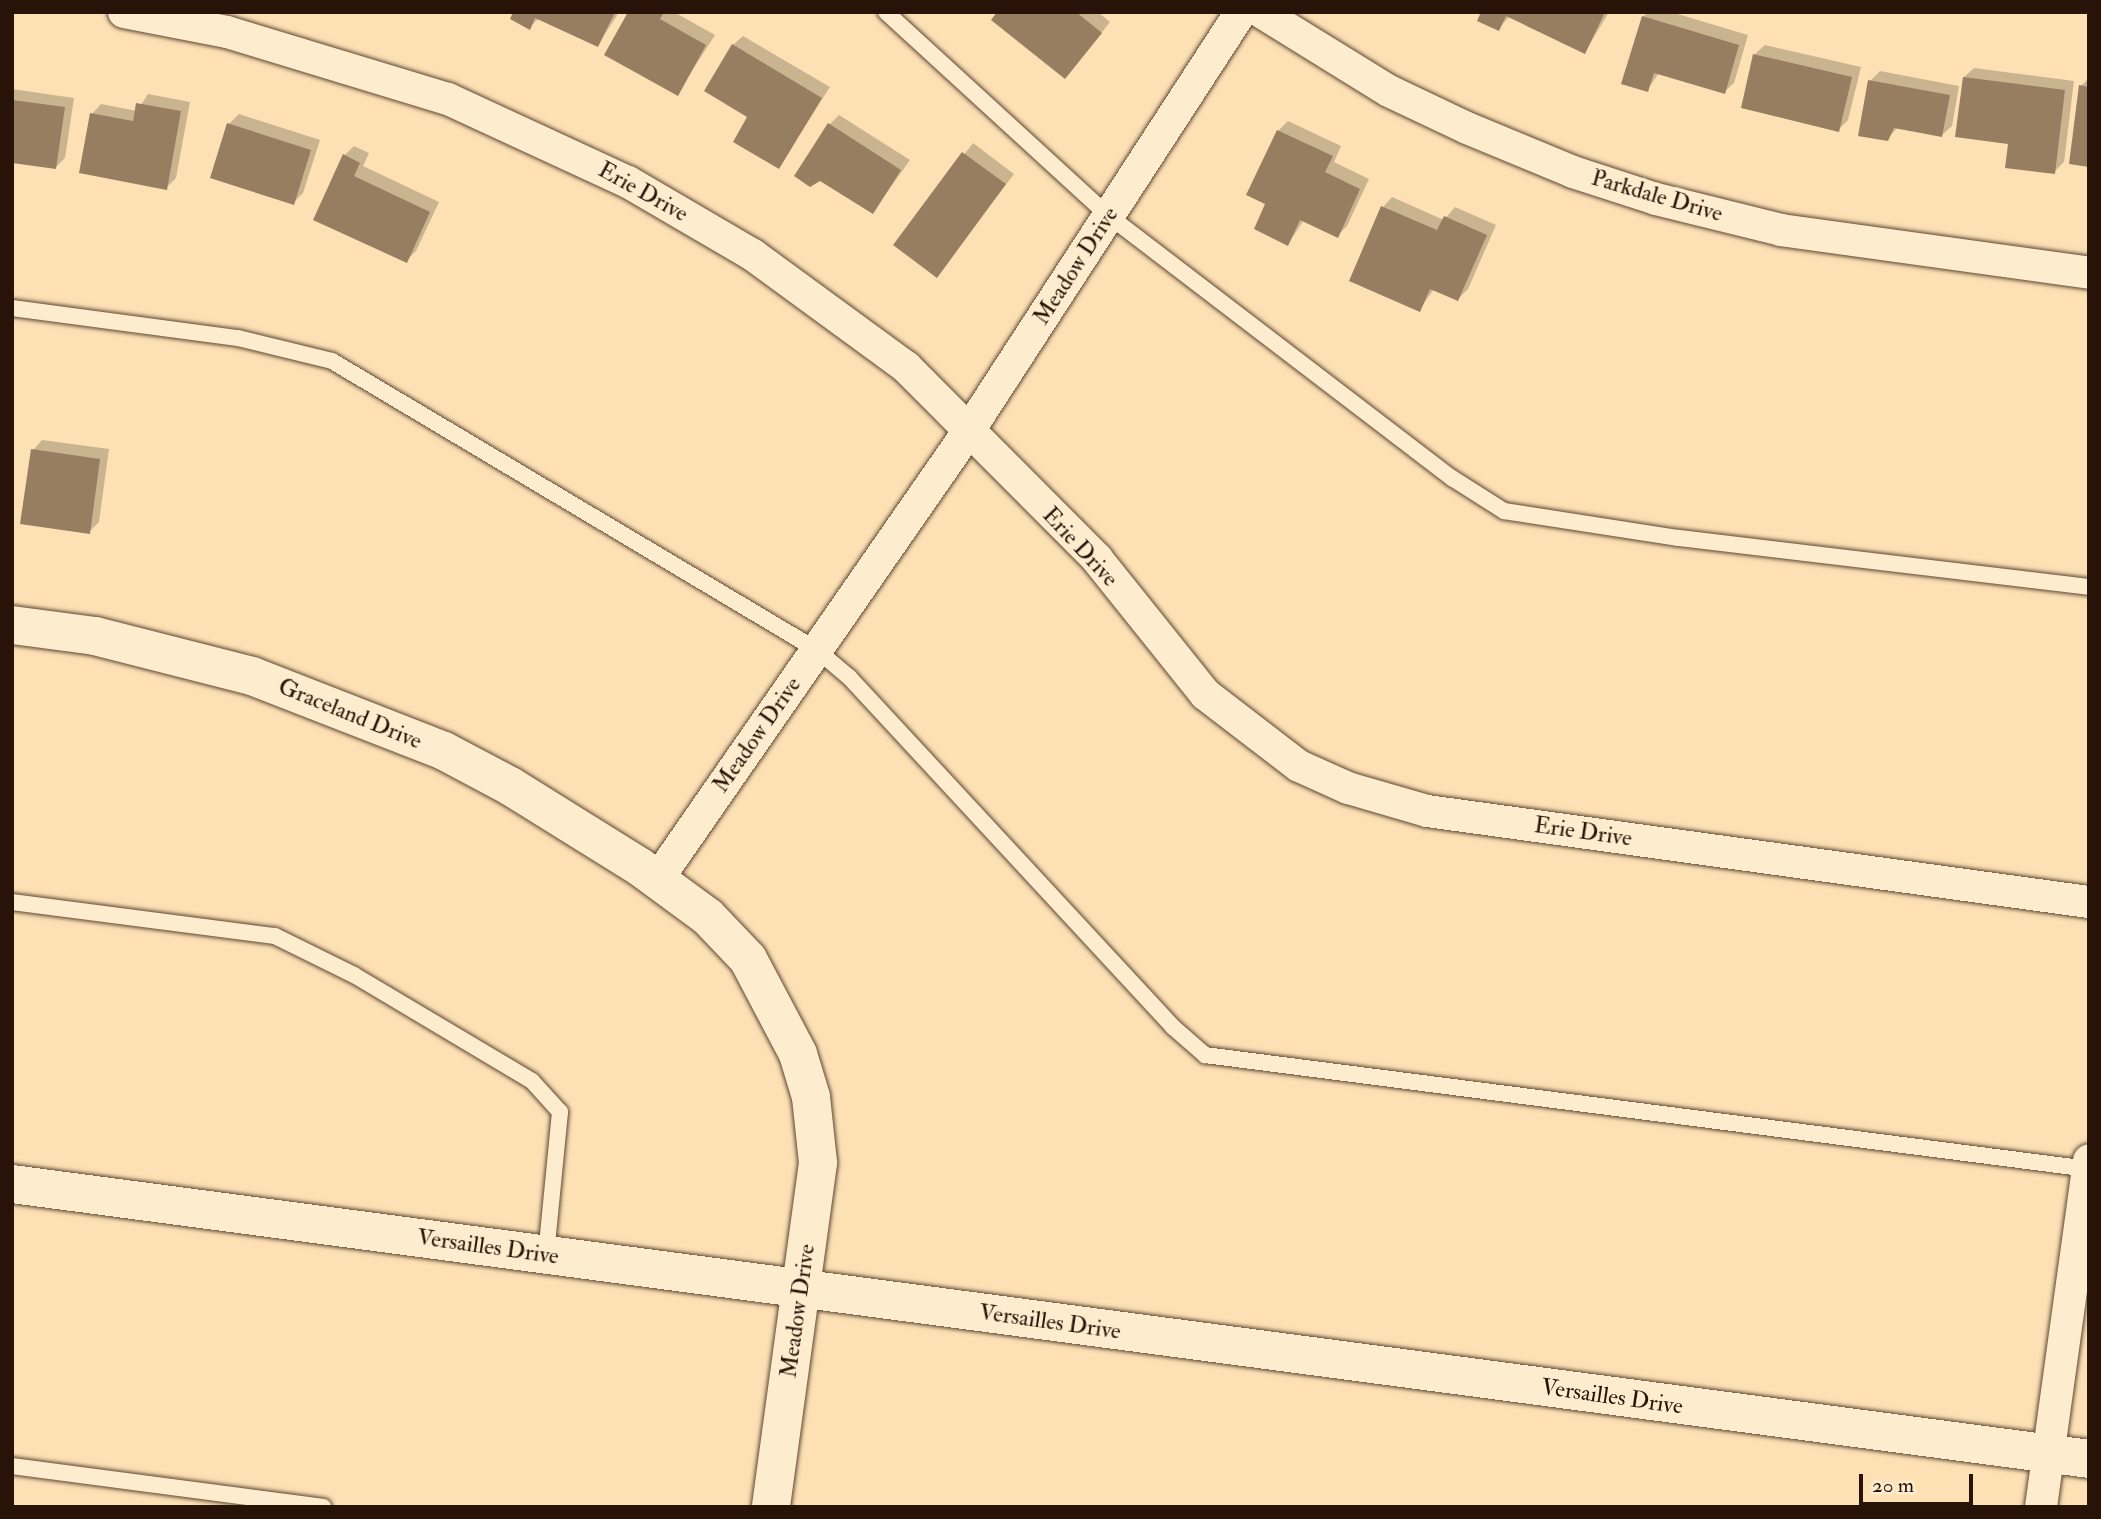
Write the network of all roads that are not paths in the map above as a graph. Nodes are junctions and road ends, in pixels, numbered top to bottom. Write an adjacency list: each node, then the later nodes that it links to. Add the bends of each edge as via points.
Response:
1 (124, 12): 8 (street, Erie Drive, via 227,32 448,99 628,182 753,255 825,305 906,367)
2 (886, 12): 5 (lane)
3 (1241, 12): 5 (street, Meadow Drive)
4 (1261, 12): 6 (street, Parkdale Drive, via 1390,92 1573,172 1656,199 1781,230)
5 (1109, 216): 8 (street, Meadow Drive); 9 (lane, via 1452,478 1504,511 1679,538)
6 (2089, 273)
7 (12, 308): 11 (lane, via 238,338 332,361)
8 (968, 432): 11 (street, Meadow Drive); 14 (street, Erie Drive, via 1097,559 1165,650 1217,706 1289,759 1348,788 1427,811)
9 (2089, 587)
10 (12, 625): 12 (street, Graceland Drive, via 132,644 252,676 349,711 444,751 510,786)
11 (817, 650): 12 (street, Meadow Drive); 15 (lane, via 849,677 1173,1027 1205,1055)
12 (657, 880): 18 (street, Meadow Drive, via 708,917 748,959 798,1054 811,1097 818,1163)
13 (12, 902): 17 (lane, via 275,936 354,975 532,1081 560,1112)
14 (2089, 902)
15 (2088, 1165): 19 (street)
16 (12, 1184): 17 (street, Versailles Drive)
17 (547, 1254): 18 (street, Versailles Drive)
18 (801, 1288): 19 (street, Versailles Drive); 23 (street, Meadow Drive)
19 (2048, 1453): 20 (street, Versailles Drive); 24 (street)
20 (2089, 1459)
21 (12, 1466): 22 (lane)
22 (323, 1507)
23 (771, 1507)
24 (2041, 1507)

